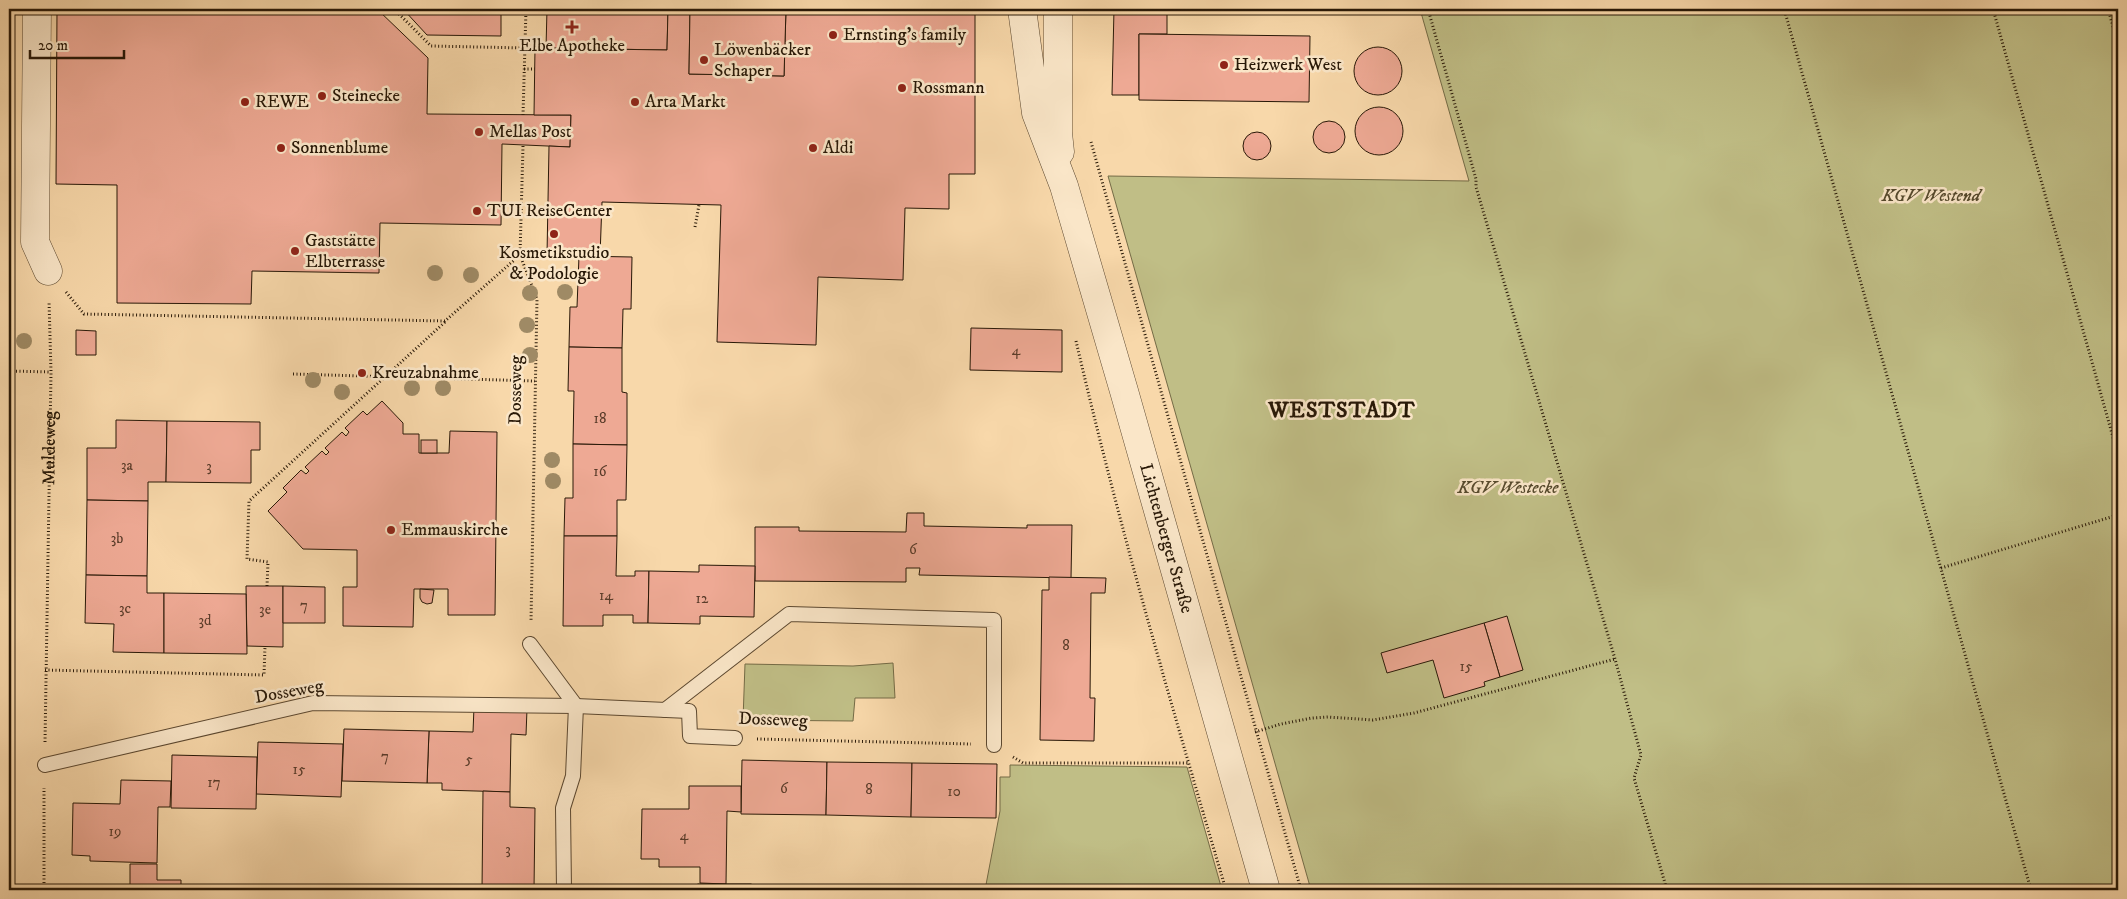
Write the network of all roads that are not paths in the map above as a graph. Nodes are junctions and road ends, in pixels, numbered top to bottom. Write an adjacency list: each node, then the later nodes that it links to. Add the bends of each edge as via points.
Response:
1 (37, 9): 5 (street, via 35,242)
2 (1022, 9): 4 (street, Lichtenberger Straße, via 1036,113)
3 (1058, 9): 4 (street, Lichtenberger Straße, via 1058,133)
4 (1064, 186): 13 (street, Lichtenberger Straße)
5 (48, 271)
6 (530, 644): 7 (lane)
7 (576, 706): 8 (lane, Dosseweg); 11 (lane, Dosseweg, via 313,703); 12 (lane, via 572,776 563,808)
8 (665, 710): 9 (lane, Dosseweg, via 689,711 690,736); 10 (lane, via 789,614 994,620)
9 (735, 738)
10 (994, 745)
11 (45, 765)
12 (564, 890)
13 (1266, 890)

